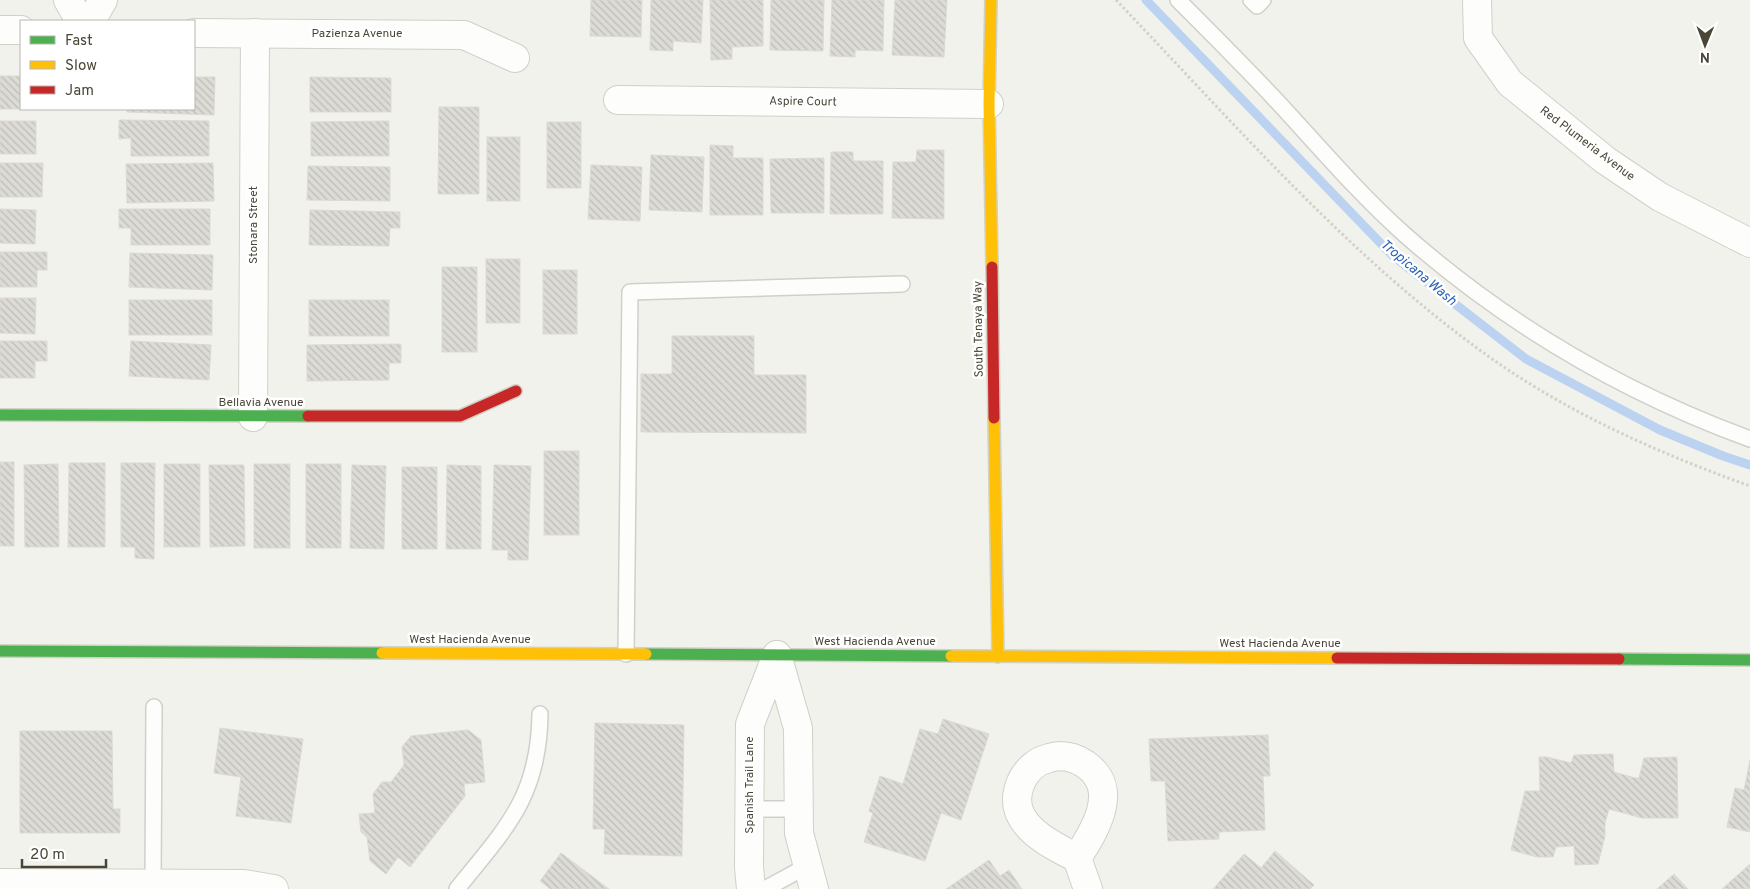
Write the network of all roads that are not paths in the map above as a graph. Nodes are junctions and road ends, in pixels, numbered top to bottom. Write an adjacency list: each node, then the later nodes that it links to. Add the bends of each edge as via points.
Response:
1 (68, 0): 8 (street)
2 (103, 0): 9 (street)
3 (991, 0): 16 (main road, South Tenaya Way)
4 (1178, 0): 22 (lane, via 1403,233 1483,299 1600,372 1682,412)
5 (1251, 0): 6 (lane, via 1257,6)
6 (1263, 0)
7 (1476, 0): 17 (street, Red Plumeria Avenue, via 1478,38 1510,83 1613,166 1660,197)
8 (79, 20)
9 (92, 20)
10 (0, 30): 11 (street)
11 (20, 30)
12 (195, 32): 13 (street, Pazienza Avenue)
13 (255, 33): 14 (street, Pazienza Avenue, via 464,35); 21 (street, Stonara Street)
14 (515, 58)
15 (618, 100): 16 (street, Aspire Court)
16 (989, 104): 26 (main road, South Tenaya Way)
17 (1750, 243)
18 (902, 284): 24 (lane, via 630,292)
19 (516, 391): 21 (main road, Bellavia Avenue, via 460,416)
20 (0, 415): 21 (main road, Bellavia Avenue)
21 (253, 417)
22 (1750, 439)
23 (0, 651): 24 (main road, West Hacienda Avenue)
24 (626, 654): 25 (main road, West Hacienda Avenue)
25 (777, 655): 26 (main road, West Hacienda Avenue); 30 (street, Spanish Trail Lane, via 750,724); 31 (street, via 798,728)
26 (998, 657): 27 (main road, West Hacienda Avenue)
27 (1750, 660)
28 (154, 707): 35 (lane)
29 (540, 714): 37 (lane, via 538,746 529,786 518,810)
30 (749, 809): 31 (lane); 38 (street, Spanish Trail Lane)
31 (799, 809): 33 (street, via 799,833)
32 (1077, 858): 40 (street)
33 (810, 878): 39 (lane)
34 (0, 882): 35 (street)
35 (153, 883): 36 (street, via 244,884)
36 (274, 889)
37 (457, 889)
38 (752, 889)
39 (765, 889)
40 (1088, 889)

